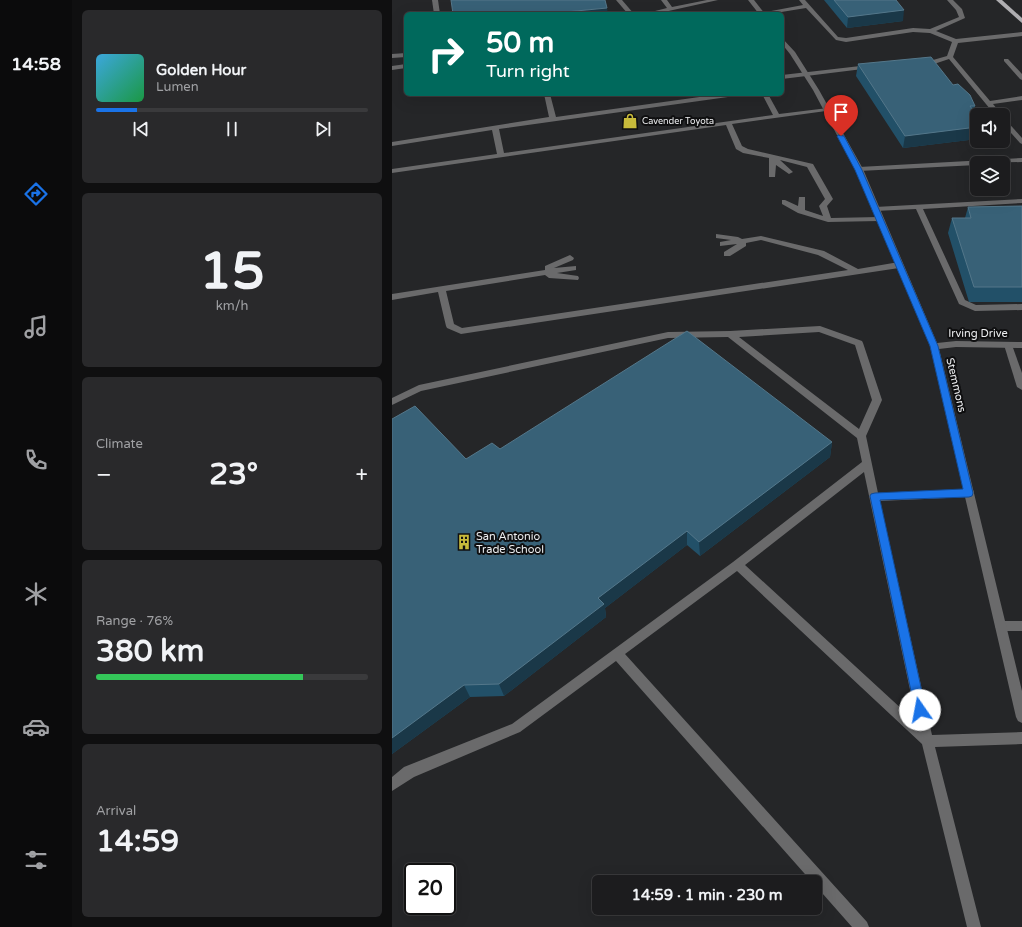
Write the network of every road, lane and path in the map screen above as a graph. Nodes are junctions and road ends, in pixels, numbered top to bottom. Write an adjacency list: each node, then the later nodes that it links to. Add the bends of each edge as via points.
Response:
1 (435, 0): 11 (street)
2 (619, 0): 12 (street)
3 (664, 0): 10 (street)
4 (711, 0): 10 (street)
5 (751, 0): 14 (street)
6 (802, 0): 9 (street)
7 (950, 0): 17 (street, via 959,9 962,18)
8 (1000, 0): 16 (main road)
9 (808, 6): 15 (street); 17 (street, via 836,38 846,40 913,30)
10 (671, 9): 13 (street)
11 (437, 12)
12 (629, 12)
13 (656, 12)
14 (759, 12)
15 (772, 12)
16 (1022, 21)
17 (931, 31): 19 (street)
18 (1022, 34): 19 (street)
19 (955, 41): 23 (street)
20 (784, 43): 29 (street, Stemmons)
21 (404, 54): 22 (street)
22 (392, 56)
23 (950, 57): 25 (street, via 934,62); 36 (street)
24 (1006, 60): 31 (street)
25 (910, 64)
26 (404, 66): 28 (street)
27 (879, 66): 29 (street)
28 (392, 68)
29 (805, 73): 30 (street); 38 (street, Stemmons)
30 (784, 76)
31 (1022, 78)
32 (547, 96): 40 (street)
33 (720, 96): 40 (street)
34 (766, 96): 39 (street)
35 (1022, 98): 36 (street)
36 (988, 103): 37 (street)
37 (993, 108)
38 (826, 109): 39 (street); 49 (street, Stemmons)
39 (777, 116): 41 (street)
40 (553, 119): 42 (street)
41 (728, 123): 46 (street); 47 (street, via 739,147 746,152)
42 (495, 128): 45 (street); 46 (street)
43 (1010, 128): 44 (street)
44 (1022, 142)
45 (392, 144)
46 (501, 156): 50 (street)
47 (773, 158): 51 (street); 52 (street); 60 (street, via 810,166 829,199 823,206)
48 (1022, 160): 49 (street)
49 (858, 170): 57 (street, Stemmons)
50 (392, 171)
51 (789, 172)
52 (772, 174)
53 (802, 199): 58 (street)
54 (1022, 201): 56 (street)
55 (785, 202): 58 (street)
56 (918, 206): 57 (street); 73 (street, via 962,302 975,308)
57 (875, 209): 59 (street, Stemmons)
58 (801, 211): 60 (street)
59 (879, 219): 60 (street); 66 (street, Stemmons)
60 (828, 220)
61 (719, 236): 62 (street)
62 (748, 240): 63 (street); 64 (street); 68 (street, via 761,238 821,253)
63 (723, 244)
64 (726, 254)
65 (570, 258): 69 (street)
66 (899, 265): 68 (street); 77 (street, Stemmons)
67 (573, 268): 69 (street)
68 (856, 271): 71 (street, via 461,331 450,326)
69 (538, 274): 70 (street); 71 (street)
70 (575, 278)
71 (441, 289): 72 (street)
72 (392, 297)
73 (1022, 307)
74 (730, 334): 79 (street, via 668,335 419,388); 80 (street); 80 (street, via 820,329 859,343 877,400)
75 (1008, 345): 76 (street, Irving Drive); 77 (street, Irving Drive); 78 (street)
76 (1022, 345)
77 (934, 346): 82 (street, Stemmons)
78 (1022, 387)
79 (392, 402)
80 (861, 436): 81 (street)
81 (868, 463): 83 (street); 84 (street)
82 (969, 493): 83 (street); 85 (street, Stemmons)
83 (875, 496): 90 (street)
84 (737, 565): 87 (street); 90 (street)
85 (1000, 626): 86 (street); 88 (street, Stemmons)
86 (1022, 626)
87 (617, 654): 91 (street, via 516,728 408,772); 92 (street)
88 (1022, 718)
89 (1022, 738): 90 (street)
90 (927, 741): 93 (street)
91 (392, 785)
92 (862, 927)
93 (974, 927)

